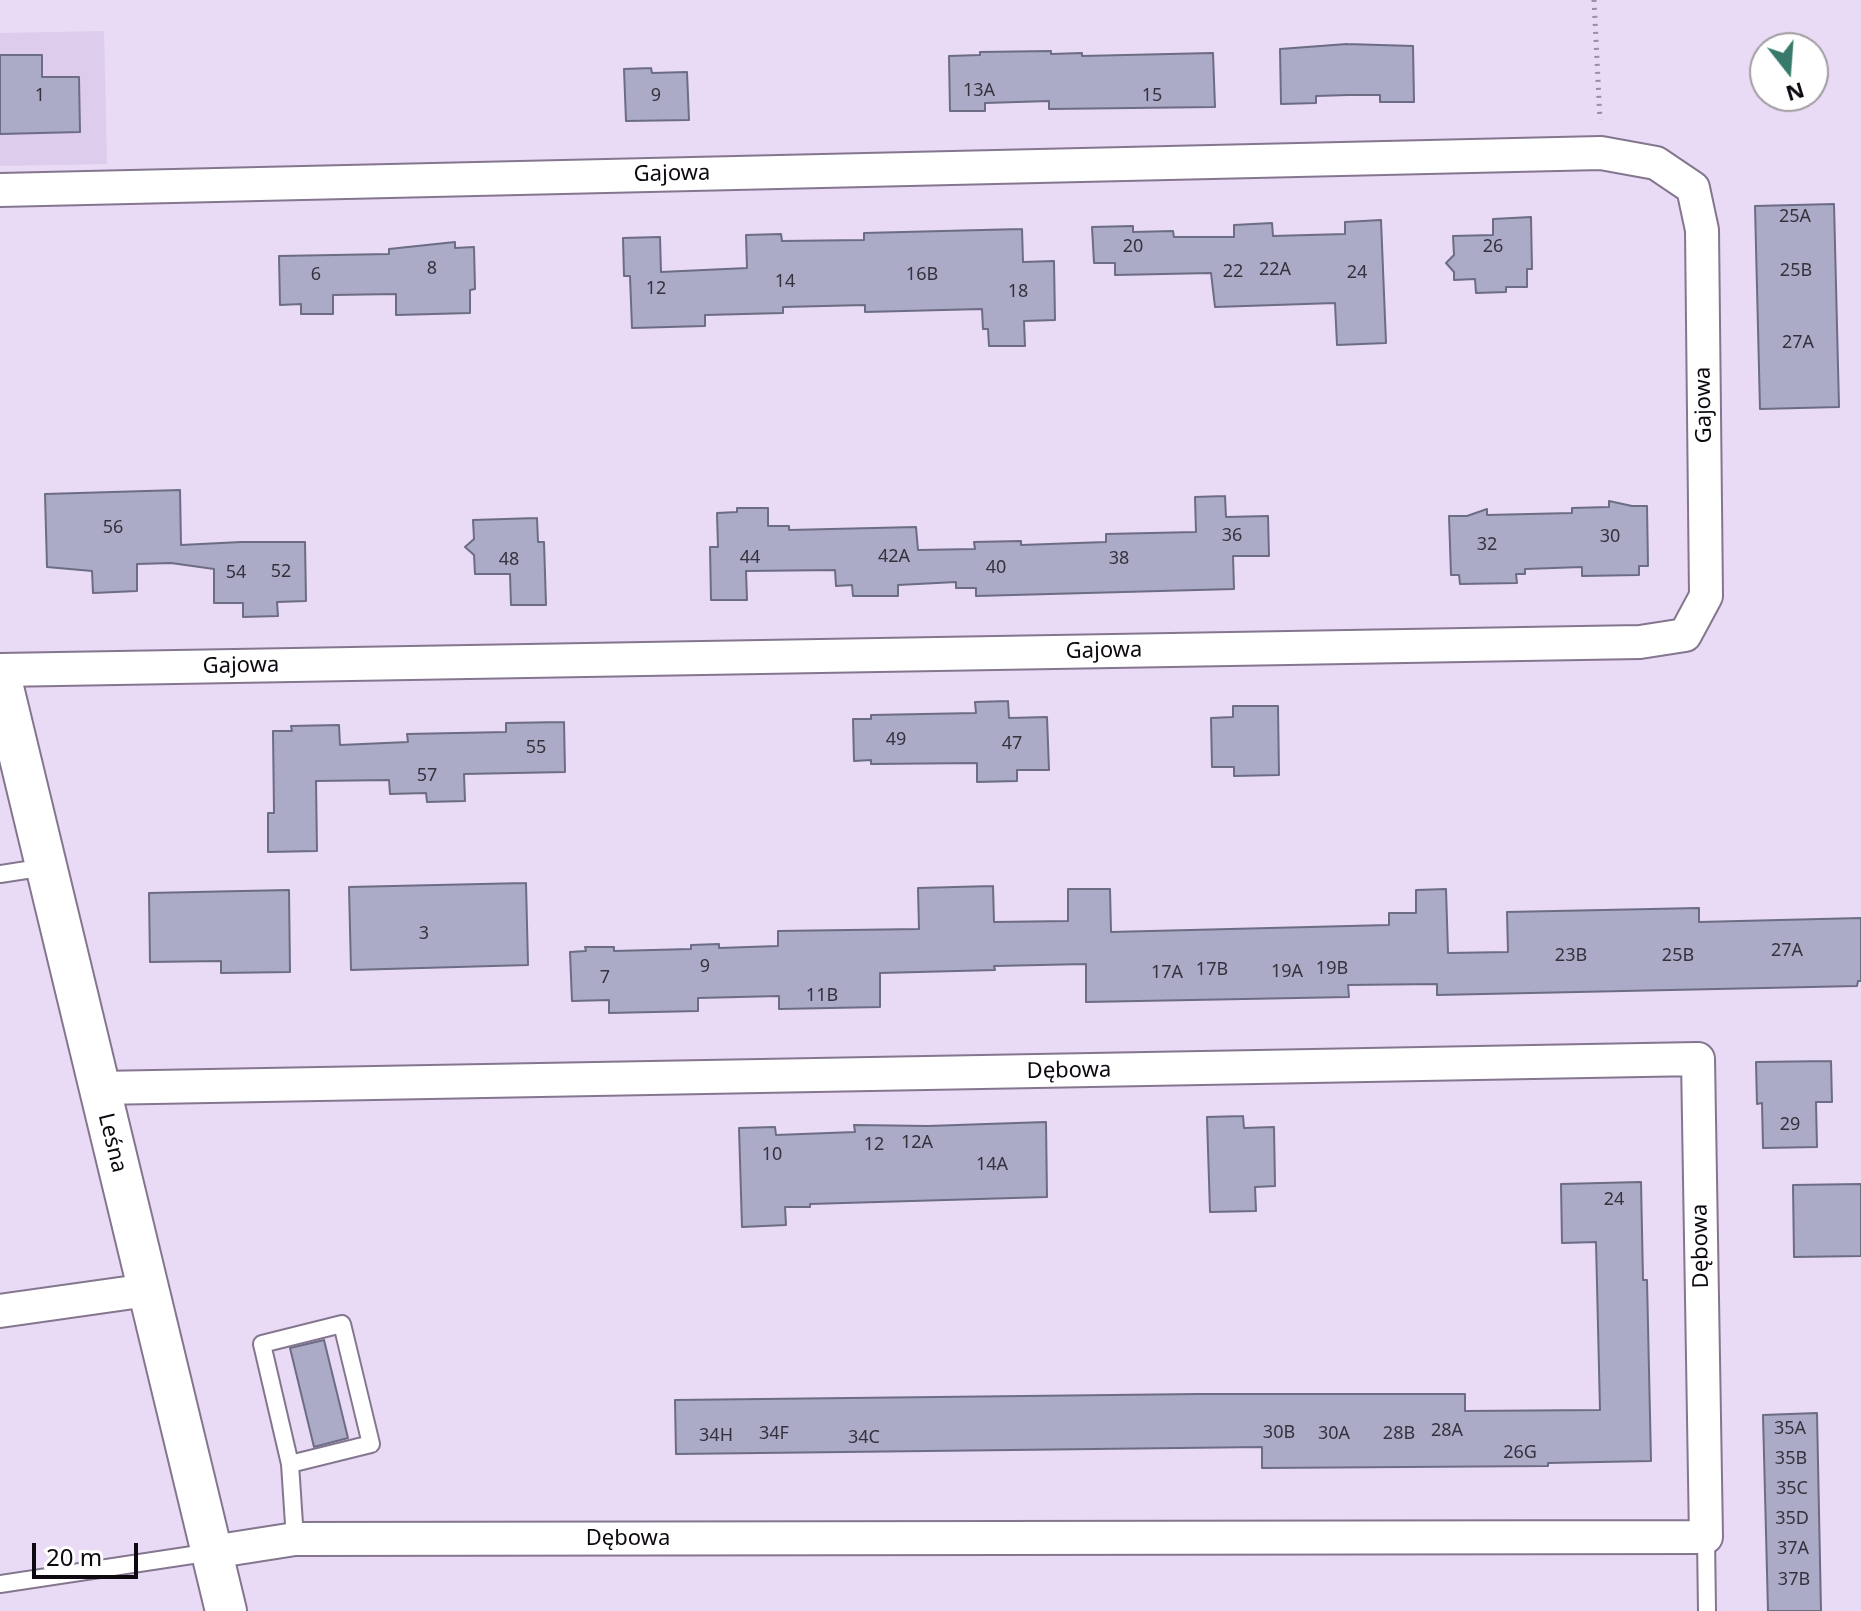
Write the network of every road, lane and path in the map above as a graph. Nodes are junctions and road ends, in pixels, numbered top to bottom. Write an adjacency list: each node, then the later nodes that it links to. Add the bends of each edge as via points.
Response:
1 (1594, 0): 2 (path)
2 (1601, 153): 3 (street, Gajowa); 4 (street, Gajowa, via 1656,163 1693,188 1702,230 1706,596 1685,635 1640,642)
3 (0, 190)
4 (0, 673): 5 (street, Leśna)
5 (46, 867): 6 (lane); 7 (street, Leśna)
6 (0, 874)
7 (99, 1088): 8 (street, Leśna); 11 (street, Dębowa, via 1698,1059)
8 (148, 1290): 9 (street); 13 (street, Leśna)
9 (0, 1311)
10 (290, 1464): 10 (lane, via 371,1444 342,1324 262,1344); 12 (lane)
11 (1706, 1537): 12 (street, Dębowa); 16 (lane)
12 (295, 1539): 13 (street, Dębowa)
13 (212, 1552): 14 (lane); 15 (street, Leśna)
14 (0, 1584)
15 (226, 1611)
16 (1707, 1611)

